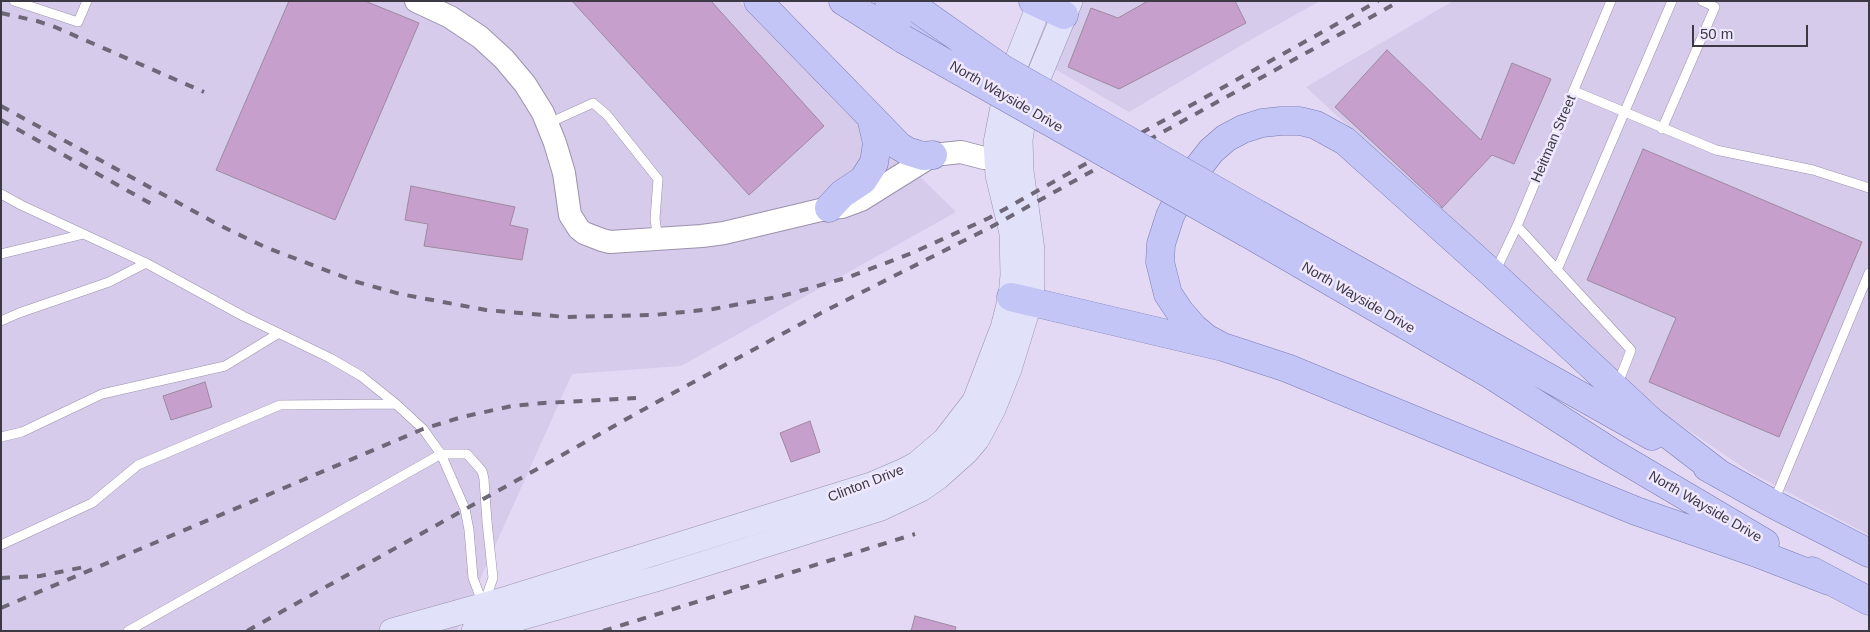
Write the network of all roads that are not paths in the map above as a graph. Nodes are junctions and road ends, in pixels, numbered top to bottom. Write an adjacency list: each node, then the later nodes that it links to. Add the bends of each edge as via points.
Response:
1 (14, 1): 2 (lane, via 78,22)
2 (87, 1)
3 (416, 1): 16 (street, via 450,17 493,48 525,84)
4 (758, 1): 15 (main road)
5 (843, 1): 12 (main road, North Wayside Drive)
6 (889, 1): 12 (main road)
7 (1611, 1): 13 (lane, Heitman Street)
8 (1672, 1): 14 (lane)
9 (1702, 1): 17 (lane, via 1715,6)
10 (1038, 2): 11 (main road); 20 (main road, Clinton Drive, via 1007,86 998,126)
11 (1067, 8): 18 (main road, Clinton Drive, via 1028,102)
12 (912, 17): 24 (main road, North Wayside Drive, bridge); 24 (main road, North Wayside Drive, bridge, via 1003,69)
13 (1574, 91): 14 (lane); 25 (lane, Heitman Street)
14 (1624, 112): 17 (lane); 30 (lane)
15 (871, 117): 19 (main road, via 907,151 923,156); 23 (main road, via 877,143 874,163 863,180 842,194)
16 (548, 123): 27 (street, via 564,173 570,215 579,229 592,238 610,242); 27 (lane, via 593,103 607,115 658,179)
17 (1662, 129): 21 (lane, via 1716,150 1813,170)
18 (1020, 146): 20 (street); 33 (main road, Clinton Drive, via 1032,250 1032,284)
19 (933, 155): 20 (street, via 961,152 984,158); 23 (street, via 861,200)
20 (996, 157): 33 (main road, Clinton Drive, via 1012,233 1014,275)
21 (1869, 188)
22 (1, 194): 26 (lane)
23 (829, 208): 27 (street, via 724,233)
24 (1253, 224): 41 (main road, North Wayside Drive); 45 (main road, North Wayside Drive, via 1611,452)
25 (1517, 226): 30 (lane); 32 (lane, Heitman Street)
26 (84, 234): 28 (lane); 29 (lane)
27 (658, 240)
28 (1, 254)
29 (146, 263): 34 (lane, via 109,282); 35 (lane)
30 (1557, 270): 37 (lane, via 1631,350)
31 (1869, 273): 42 (lane)
32 (1494, 275): 36 (main road, via 1345,142 1316,125 1300,121 1262,123 1226,138 1211,151 1187,182 1170,216 1161,244 1160,262 1168,294 1194,328); 37 (main road)
33 (1020, 299): 36 (main road); 47 (main road, Clinton Drive, via 1003,328 975,401 946,440 904,471 871,485 729,531)
34 (1, 321)
35 (279, 334): 38 (lane, via 361,376); 39 (lane, via 225,366 102,394 22,432)
36 (1223, 348): 45 (main road, via 1287,368 1636,511)
37 (1616, 389): 41 (main road, via 1652,422)
38 (396, 404): 40 (lane, via 423,429); 43 (lane, via 280,405 138,465 92,503)
39 (1, 437)
40 (441, 454): 47 (lane, via 465,509 473,578); 47 (lane, via 467,454 482,471 493,578); 48 (lane)
41 (1722, 475): 42 (main road, North Wayside Drive)
42 (1773, 504): 44 (main road, North Wayside Drive)
43 (1, 545)
44 (1869, 553)
45 (1829, 581): 46 (main road, North Wayside Drive)
46 (1869, 601)
47 (484, 623): 49 (main road, Clinton Drive)
48 (128, 631)
49 (392, 631)

